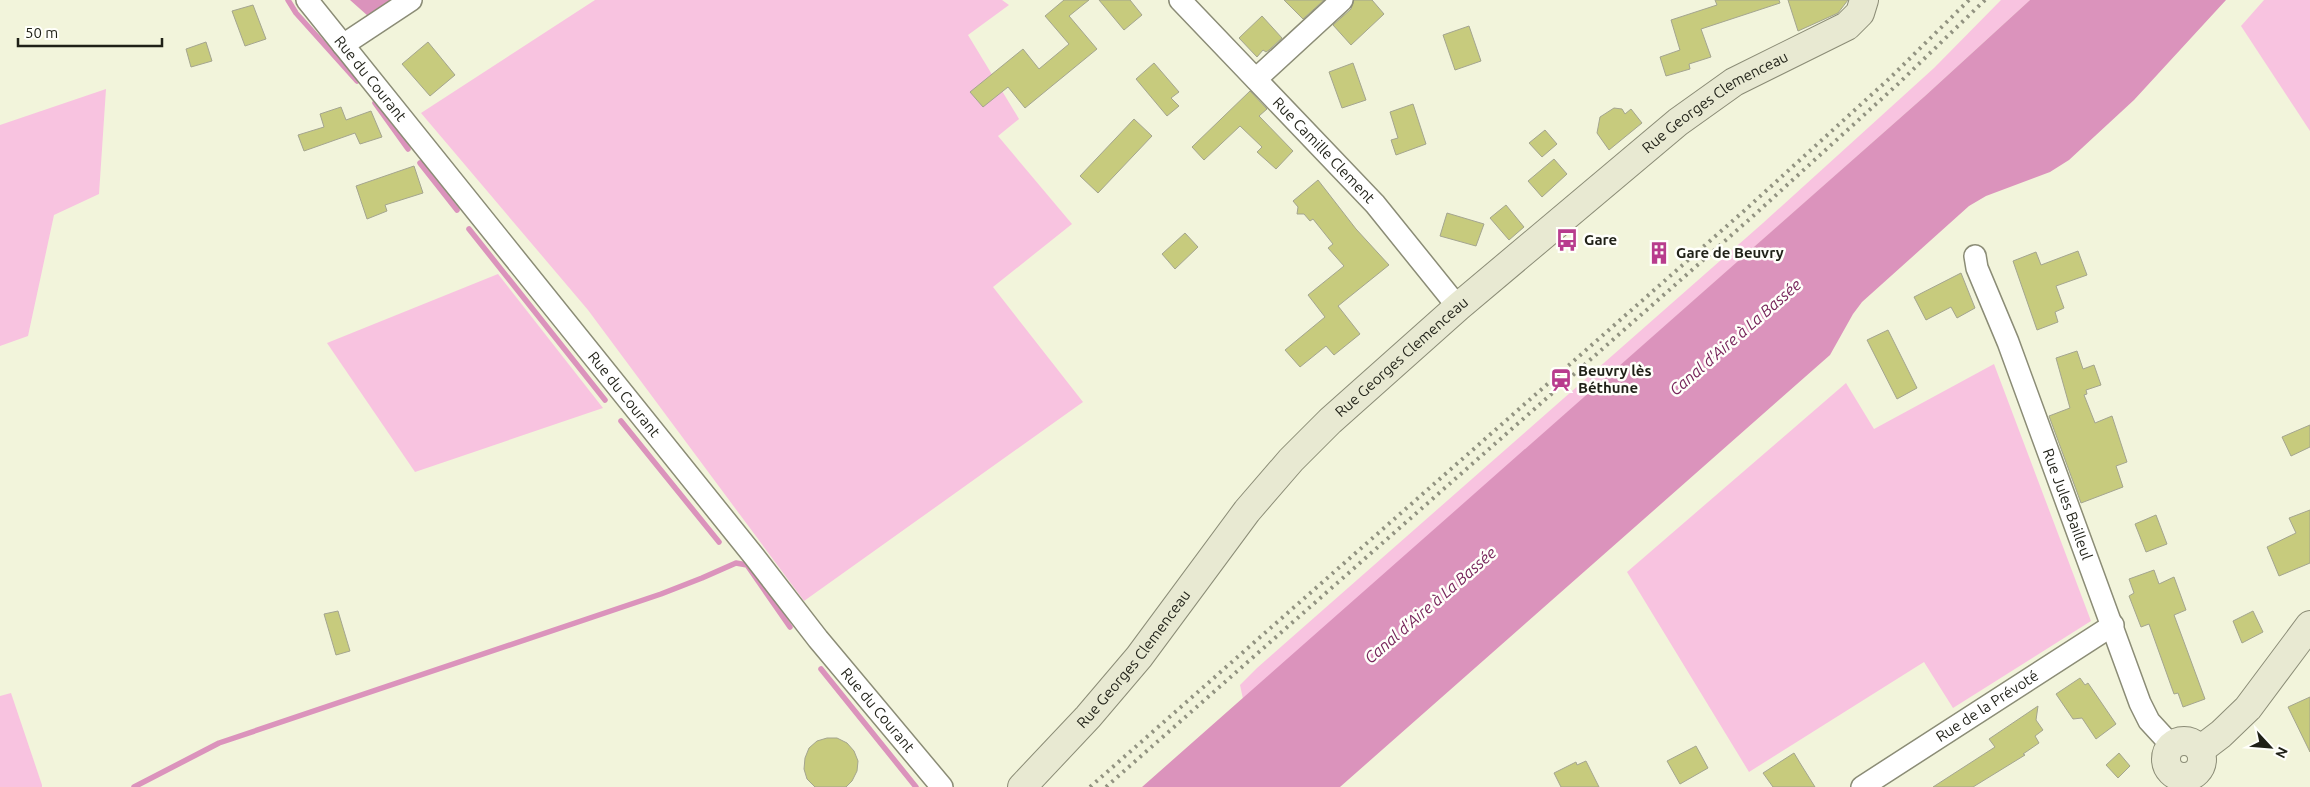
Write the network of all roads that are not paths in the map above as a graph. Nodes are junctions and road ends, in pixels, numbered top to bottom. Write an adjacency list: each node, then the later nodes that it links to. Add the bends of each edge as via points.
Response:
1 (307, 0): 6 (street, Rue du Courant)
2 (411, 0): 6 (street)
3 (1180, 0): 7 (street, Rue Camille Clement)
4 (1342, 0): 7 (street)
5 (1862, 7): 9 (street, Rue Georges Clemenceau, via 1847,26 1734,82 1678,122)
6 (343, 45): 15 (street, Rue du Courant, via 818,640)
7 (1256, 79): 9 (street, Rue Camille Clement, via 1375,204)
8 (1975, 256): 10 (street, Rue Jules Bailleul, via 1983,285 2008,342)
9 (1458, 307): 16 (street, Rue Georges Clemenceau, via 1291,460 1247,511 1139,657)
10 (2113, 625): 12 (street, Rue Jules Bailleul, via 2149,721); 17 (street, Rue de la Prévoté)
11 (2310, 625): 13 (street, via 2248,708)
12 (2172, 746): 13 (street, via 2177,742 2190,742); 14 (street, via 2165,757 2166,764 2173,774)
13 (2200, 750): 14 (street, via 2201,766)
14 (2186, 782)
15 (942, 787)
16 (1022, 787)
17 (1862, 787)

